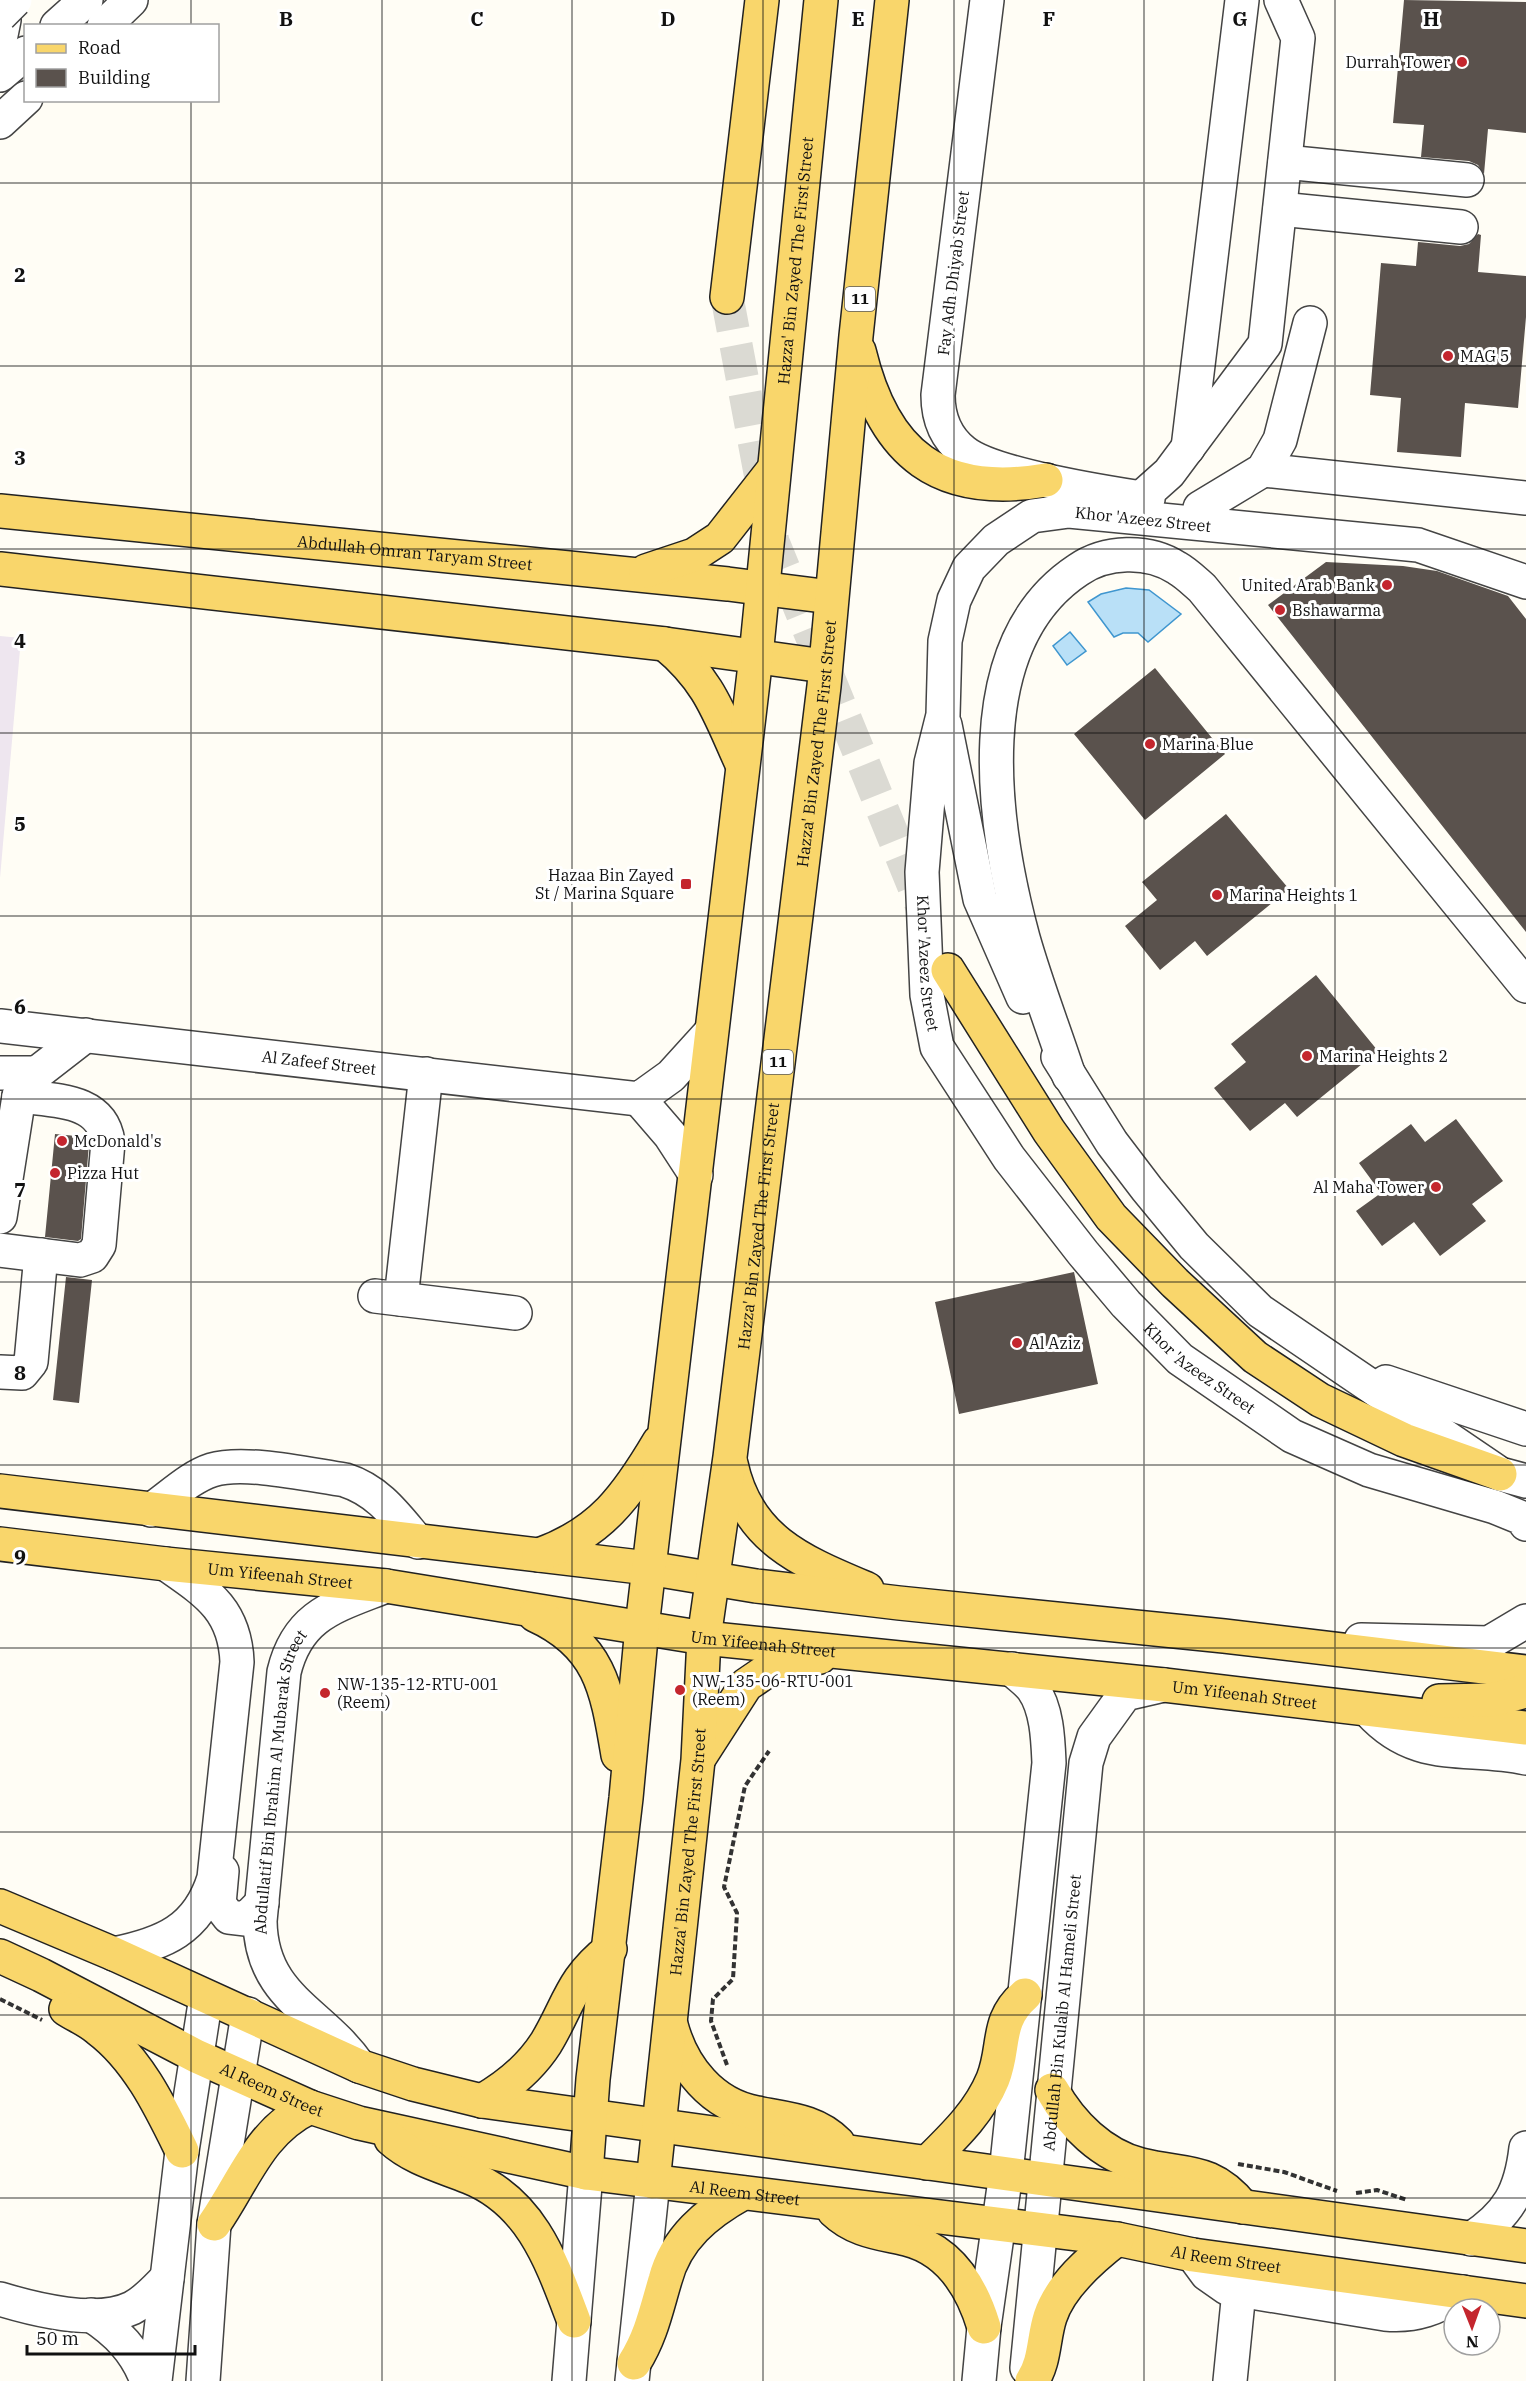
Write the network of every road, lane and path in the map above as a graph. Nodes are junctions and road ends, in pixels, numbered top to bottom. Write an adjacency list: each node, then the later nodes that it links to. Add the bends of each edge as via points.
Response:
1 (15, 0): 11 (street, bridge)
2 (86, 0): 12 (street)
3 (131, 0): 13 (street)
4 (762, 0): 23 (main road)
5 (821, 0): 27 (main road, Hazza' Bin Zayed The First Street)
6 (892, 0): 25 (main road, Hazza' Bin Zayed The First Street / 11)
7 (987, 0): 29 (street, Fay Adh Dhiyab Street, via 938,409 948,434 966,454)
8 (1242, 0): 26 (street)
9 (1281, 0): 19 (street, via 1298,38)
10 (0, 5): 14 (street, via 4,20)
11 (0, 15)
12 (59, 24)
13 (106, 24)
14 (0, 40)
15 (24, 55): 16 (street)
16 (0, 75)
17 (24, 100): 18 (street)
18 (0, 122)
19 (1285, 162): 20 (street); 21 (street)
20 (1467, 180)
21 (1280, 209): 22 (street); 26 (street, via 1265,344)
22 (1461, 227)
23 (727, 297)
24 (1310, 323): 28 (street, via 1280,440)
25 (856, 336): 29 (main road, via 873,394 887,421 915,458 943,475 980,484); 39 (main road, Hazza' Bin Zayed The First Street / 11)
26 (1187, 448): 30 (street, via 1169,473)
27 (774, 469): 36 (main road, via 728,529 705,549); 38 (main road, Hazza' Bin Zayed The First Street)
28 (1263, 470): 31 (street); 32 (street)
29 (1046, 480): 30 (street, Khor 'Azeez Street)
30 (1142, 498): 32 (street, Khor 'Azeez Street)
31 (1526, 498)
32 (1200, 508): 34 (street, Khor 'Azeez Street, via 1371,528)
33 (0, 511): 36 (main road, Abdullah Omran Taryam Street)
34 (1418, 545): 37 (street, Khor 'Azeez Street); 43 (street, Khor 'Azeez Street, via 1069,511 1032,516 996,540 969,568 954,600 945,641)
35 (0, 569): 40 (main road)
36 (632, 575): 38 (main road, Abdullah Omran Taryam Street)
37 (1526, 582)
38 (763, 588): 39 (main road, Abdullah Omran Taryam Street); 41 (main road, Hazza' Bin Zayed The First Street)
39 (831, 597): 42 (main road, Hazza' Bin Zayed The First Street / 11)
40 (665, 644): 41 (main road); 44 (main road, via 706,686)
41 (756, 656): 42 (main road); 44 (main road, Hazza' Bin Zayed The First Street)
42 (824, 666): 62 (main road, Hazza' Bin Zayed The First Street / 11)
43 (943, 715): 51 (street, via 980,899 1023,999); 66 (street, Khor 'Azeez Street, via 931,763 922,872 927,995 937,1047 1009,1158 1126,1304 1180,1359 1292,1436 1369,1470 1495,1507 1522,1518)
44 (742, 765): 48 (main road, Hazza' Bin Zayed The First Street)
45 (948, 969): 63 (main road, via 1049,1131 1111,1217 1255,1357 1320,1400 1404,1440)
46 (1526, 986): 51 (street, via 1202,588 1176,567 1149,556 1115,555 1086,564 1058,583 1032,614 1014,648 1002,693 998,735 997,781 1003,842 1018,919)
47 (0, 1026): 49 (street, Al Zafeef Street)
48 (710, 1034): 52 (street, via 671,1076); 54 (main road, Hazza' Bin Zayed The First Street)
49 (86, 1035): 50 (street, Al Zafeef Street); 53 (street)
50 (426, 1074): 52 (street, Al Zafeef Street); 57 (street, via 388,1298)
51 (1070, 1076): 58 (street, via 1112,1143 1194,1246 1260,1311)
52 (639, 1099): 54 (street)
53 (7, 1147): 56 (street, via 85,1106 99,1117 106,1133 96,1251 80,1260)
54 (696, 1175): 61 (main road, Hazza' Bin Zayed The First Street)
55 (0, 1250): 56 (street)
56 (41, 1255): 59 (street, via 31,1362 22,1373)
57 (515, 1313)
58 (1339, 1366): 60 (street); 63 (street)
59 (0, 1372)
60 (1526, 1429)
61 (665, 1432): 69 (main road, via 637,1480 604,1518 572,1541); 71 (main road, Hazza' Bin Zayed The First Street)
62 (730, 1457): 72 (main road, Hazza' Bin Zayed The First Street / 11); 74 (main road, via 736,1484 748,1509 771,1538 798,1559)
63 (1513, 1478)
64 (0, 1491): 65 (main road)
65 (151, 1510): 67 (main road); 67 (street, via 201,1474 243,1467 358,1484 381,1499)
66 (1526, 1524)
67 (418, 1542): 69 (main road)
68 (0, 1544): 70 (main road, Um Yifeenah Street)
69 (536, 1556): 71 (main road)
70 (166, 1564): 73 (main road, Um Yifeenah Street); 85 (street, via 219,1606 232,1627 237,1662)
71 (648, 1568): 72 (main road); 77 (main road, Hazza' Bin Zayed The First Street)
72 (713, 1580): 74 (main road); 79 (main road, Hazza' Bin Zayed The First Street / 11)
73 (386, 1586): 75 (main road, Um Yifeenah Street); 86 (street, Abdullatif Bin Ibrahim Al Mubarak Street, via 331,1608 298,1634 284,1672)
74 (899, 1603): 78 (main road)
75 (512, 1605): 77 (main road, Um Yifeenah Street); 94 (main road, via 558,1626 594,1662 609,1704)
76 (1526, 1621): 78 (street, via 1489,1643)
77 (642, 1627): 79 (main road, Um Yifeenah Street); 94 (main road, Hazza' Bin Zayed The First Street)
78 (1224, 1636): 82 (main road)
79 (704, 1638): 80 (main road, Um Yifeenah Street); 91 (main road, Hazza' Bin Zayed The First Street / 11)
80 (848, 1650): 81 (main road, Um Yifeenah Street); 91 (main road, via 778,1666 758,1675 737,1697)
81 (1012, 1669): 83 (main road, Um Yifeenah Street); 92 (street, via 1033,1689 1044,1716 1048,1736)
82 (1526, 1672)
83 (1164, 1685): 87 (main road, Um Yifeenah Street); 93 (street, Abdullah Bin Kulaib Al Hameli Street, via 1125,1694 1094,1737)
84 (1526, 1691): 87 (main road, via 1492,1700 1412,1702)
85 (233, 1697): 86 (street, via 241,1686 253,1680 267,1682 278,1691); 95 (street)
86 (282, 1704): 96 (street, Abdullatif Bin Ibrahim Al Mubarak Street)
87 (1369, 1711): 88 (main road, Um Yifeenah Street); 90 (street, via 1392,1733 1424,1747)
88 (1526, 1728)
89 (769, 1751): 107 (path, via 745,1786 724,1887 737,1913 733,1978 713,1999 711,2021)
90 (1526, 1758)
91 (698, 1760): 105 (main road, Hazza' Bin Zayed The First Street / 11)
92 (1047, 1779): 93 (street, via 1068,1778); 102 (street)
93 (1084, 1789): 110 (street, Abdullah Bin Kulaib Al Hameli Street)
94 (626, 1798): 98 (main road, Hazza' Bin Zayed The First Street)
95 (220, 1816): 96 (street, via 226,1840 219,1896 223,1912 237,1920 246,1919); 99 (street, via 213,1878 202,1907 180,1930 160,1942)
96 (261, 1903): 108 (street, Abdullatif Bin Ibrahim Al Mubarak Street, via 262,1949 278,1983 291,2000 336,2038)
97 (0, 1906): 99 (main road)
98 (609, 1949): 111 (main road, via 580,1977 533,2060 501,2090); 113 (main road, Hazza' Bin Zayed The First Street)
99 (114, 1954): 103 (main road)
100 (0, 1956): 101 (main road, Al Reem Street)
101 (41, 1974): 106 (main road, Al Reem Street); 118 (main road, via 57,2000 98,2028 135,2067)
102 (1025, 1995): 119 (main road, via 1013,2005 1004,2024 987,2093 969,2121); 122 (street)
103 (206, 1997): 104 (main road); 106 (street)
104 (248, 2014): 108 (main road); 109 (street)
105 (670, 2021): 114 (main road, Hazza' Bin Zayed The First Street / 11); 117 (main road, via 676,2046 689,2069 711,2092 753,2113 819,2128)
106 (196, 2056): 109 (main road, Al Reem Street); 118 (street)
107 (727, 2065)
108 (359, 2066): 111 (main road)
109 (239, 2073): 112 (main road, Al Reem Street); 131 (street)
110 (1052, 2090): 123 (street, Abdullah Bin Kulaib Al Hameli Street); 130 (main road, via 1090,2138 1118,2156 1144,2166 1207,2177 1227,2189)
111 (482, 2101): 113 (main road)
112 (310, 2107): 115 (main road, Al Reem Street); 131 (main road, via 292,2115 264,2143)
113 (590, 2116): 114 (main road); 121 (main road, Hazza' Bin Zayed The First Street)
114 (659, 2126): 117 (main road); 124 (main road, Hazza' Bin Zayed The First Street / 11)
115 (379, 2127): 121 (main road, Al Reem Street); 144 (main road, via 417,2157 471,2178 497,2192 518,2211 551,2259)
116 (1526, 2148): 134 (street, via 1524,2168 1504,2213)
117 (844, 2150): 119 (main road)
118 (182, 2151): 138 (street)
119 (927, 2163): 122 (main road)
120 (1234, 2164): 126 (path, via 1284,2172)
121 (586, 2173): 124 (main road, Al Reem Street); 144 (street, Hazza' Bin Zayed The First Street)
122 (1006, 2173): 123 (main road); 132 (street)
123 (1046, 2179): 130 (main road); 133 (street, Abdullah Bin Kulaib Al Hameli Street)
124 (653, 2182): 125 (main road, Al Reem Street); 146 (street, Hazza' Bin Zayed The First Street)
125 (743, 2193): 129 (main road, Al Reem Street); 146 (main road, via 702,2219 686,2237 665,2278 649,2336)
126 (1344, 2193)
127 (1351, 2194): 128 (path, via 1377,2190)
128 (1412, 2203)
129 (826, 2204): 132 (main road, Al Reem Street); 145 (main road, via 869,2232 908,2240 939,2254 963,2277)
130 (1243, 2207): 134 (main road)
131 (214, 2224): 149 (street)
132 (1000, 2224): 133 (main road, Al Reem Street); 145 (street)
133 (1041, 2230): 135 (main road, Al Reem Street); 152 (street, Abdullah Bin Kulaib Al Hameli Street)
134 (1471, 2239): 136 (main road)
135 (1117, 2240): 137 (main road, Al Reem Street); 153 (main road, via 1085,2266 1054,2307)
136 (1526, 2246)
137 (1193, 2255): 139 (street, via 1216,2282); 140 (main road, Al Reem Street)
138 (167, 2278): 143 (street, via 133,2308); 148 (street)
139 (1239, 2291): 140 (street, via 1396,2315 1431,2310); 154 (street)
140 (1462, 2292): 142 (main road, Al Reem Street)
141 (0, 2299): 143 (street)
142 (1526, 2301)
143 (91, 2315): 147 (street, via 124,2341)
144 (574, 2321): 150 (street, Hazza' Bin Zayed The First Street)
145 (984, 2327): 151 (street)
146 (633, 2372)
147 (147, 2381)
148 (155, 2381)
149 (203, 2381)
150 (569, 2381)
151 (979, 2381)
152 (1025, 2381)
153 (1032, 2381)
154 (1230, 2381)

